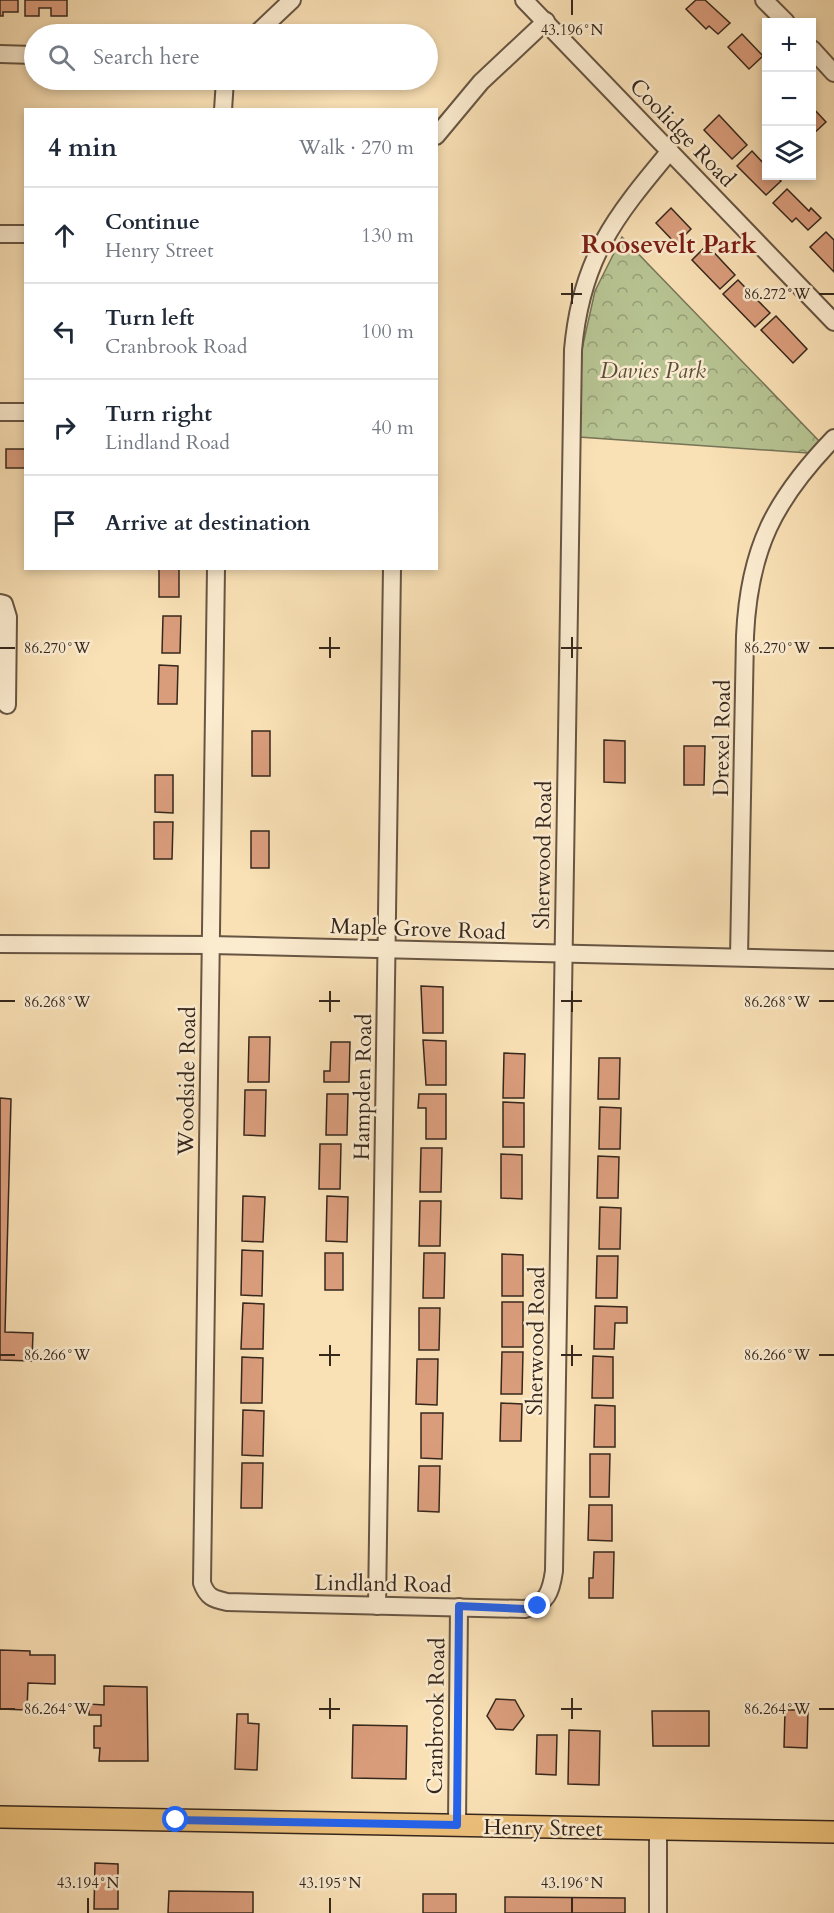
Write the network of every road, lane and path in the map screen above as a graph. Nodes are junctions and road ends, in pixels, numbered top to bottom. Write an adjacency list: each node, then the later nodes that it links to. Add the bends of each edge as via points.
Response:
1 (292, 0): 6 (street)
2 (524, 0): 5 (street, Coolidge Road)
3 (764, 0): 4 (street)
4 (782, 18)
5 (546, 21): 13 (street, via 482,82); 14 (street, Coolidge Road)
6 (267, 24)
7 (816, 53): 10 (street)
8 (0, 54): 9 (street)
9 (24, 55)
10 (834, 73)
11 (224, 90): 12 (street)
12 (223, 108)
13 (438, 134)
14 (670, 151): 17 (street, Coolidge Road); 28 (street, Sherwood Road, via 625,205 598,248 575,321)
15 (0, 234): 16 (street)
16 (24, 234)
17 (834, 322)
18 (0, 412): 19 (street)
19 (24, 412)
20 (834, 438): 29 (street, Drexel Road, via 803,470 775,514 762,541 749,589 744,647)
21 (216, 570): 26 (street, Woodside Road)
22 (392, 570): 27 (street, Hampden Road)
23 (2, 603): 24 (street, via 8,617)
24 (7, 705)
25 (0, 944): 26 (street, Maple Grove Road)
26 (211, 945): 27 (street, Maple Grove Road); 32 (street, Woodside Road, via 201,1574)
27 (387, 949): 28 (street, Maple Grove Road); 33 (street, Hampden Road)
28 (563, 954): 29 (street, Maple Grove Road); 31 (street, Sherwood Road)
29 (739, 957): 30 (street, Maple Grove Road)
30 (834, 960)
31 (552, 1588): 34 (street, Lindland Road, via 538,1606 525,1609)
32 (206, 1593): 33 (street, Lindland Road, via 227,1602)
33 (377, 1606): 34 (street, Lindland Road)
34 (459, 1606): 36 (street, Cranbrook Road)
35 (0, 1817): 36 (main road, Henry Street)
36 (457, 1825): 37 (main road, Henry Street)
37 (658, 1828): 38 (main road, Henry Street); 39 (street)
38 (834, 1832)
39 (658, 1913)

